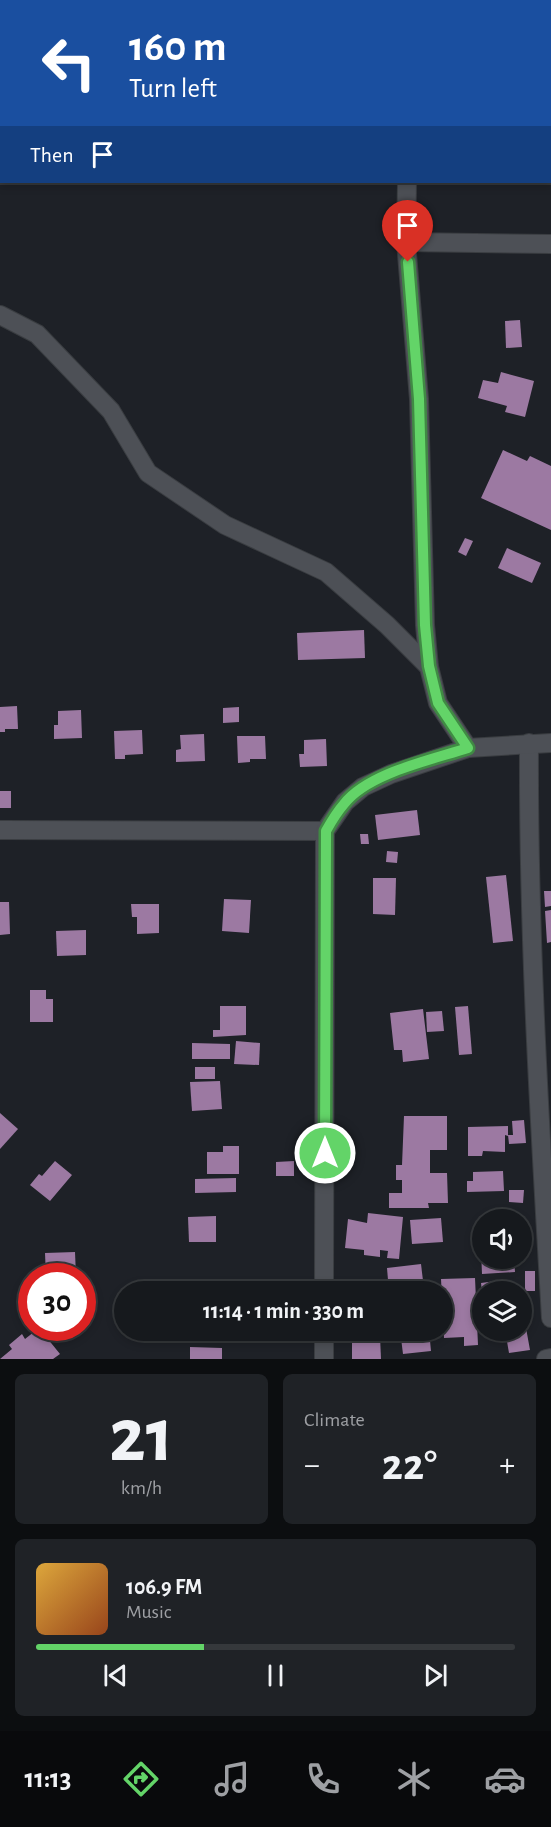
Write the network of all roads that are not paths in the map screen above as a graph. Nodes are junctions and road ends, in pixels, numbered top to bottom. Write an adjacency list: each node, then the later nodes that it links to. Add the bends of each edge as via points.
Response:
1 (407, 183): 2 (street)
2 (406, 242): 3 (street); 5 (street, via 419,399)
3 (551, 244)
4 (0, 315): 5 (street, via 37,334 111,411 148,473 225,525 326,572)
5 (429, 666): 8 (street, via 438,703)
6 (529, 743): 7 (street); 8 (street); 12 (street, via 534,1038)
7 (551, 743)
8 (468, 748): 10 (street, via 391,774 363,788 345,802)
9 (0, 830): 10 (street)
10 (326, 831): 11 (street)
11 (324, 1281)
12 (551, 1318)
13 (324, 1341): 15 (street)
14 (551, 1358): 16 (street)
15 (324, 1359)
16 (546, 1359)

